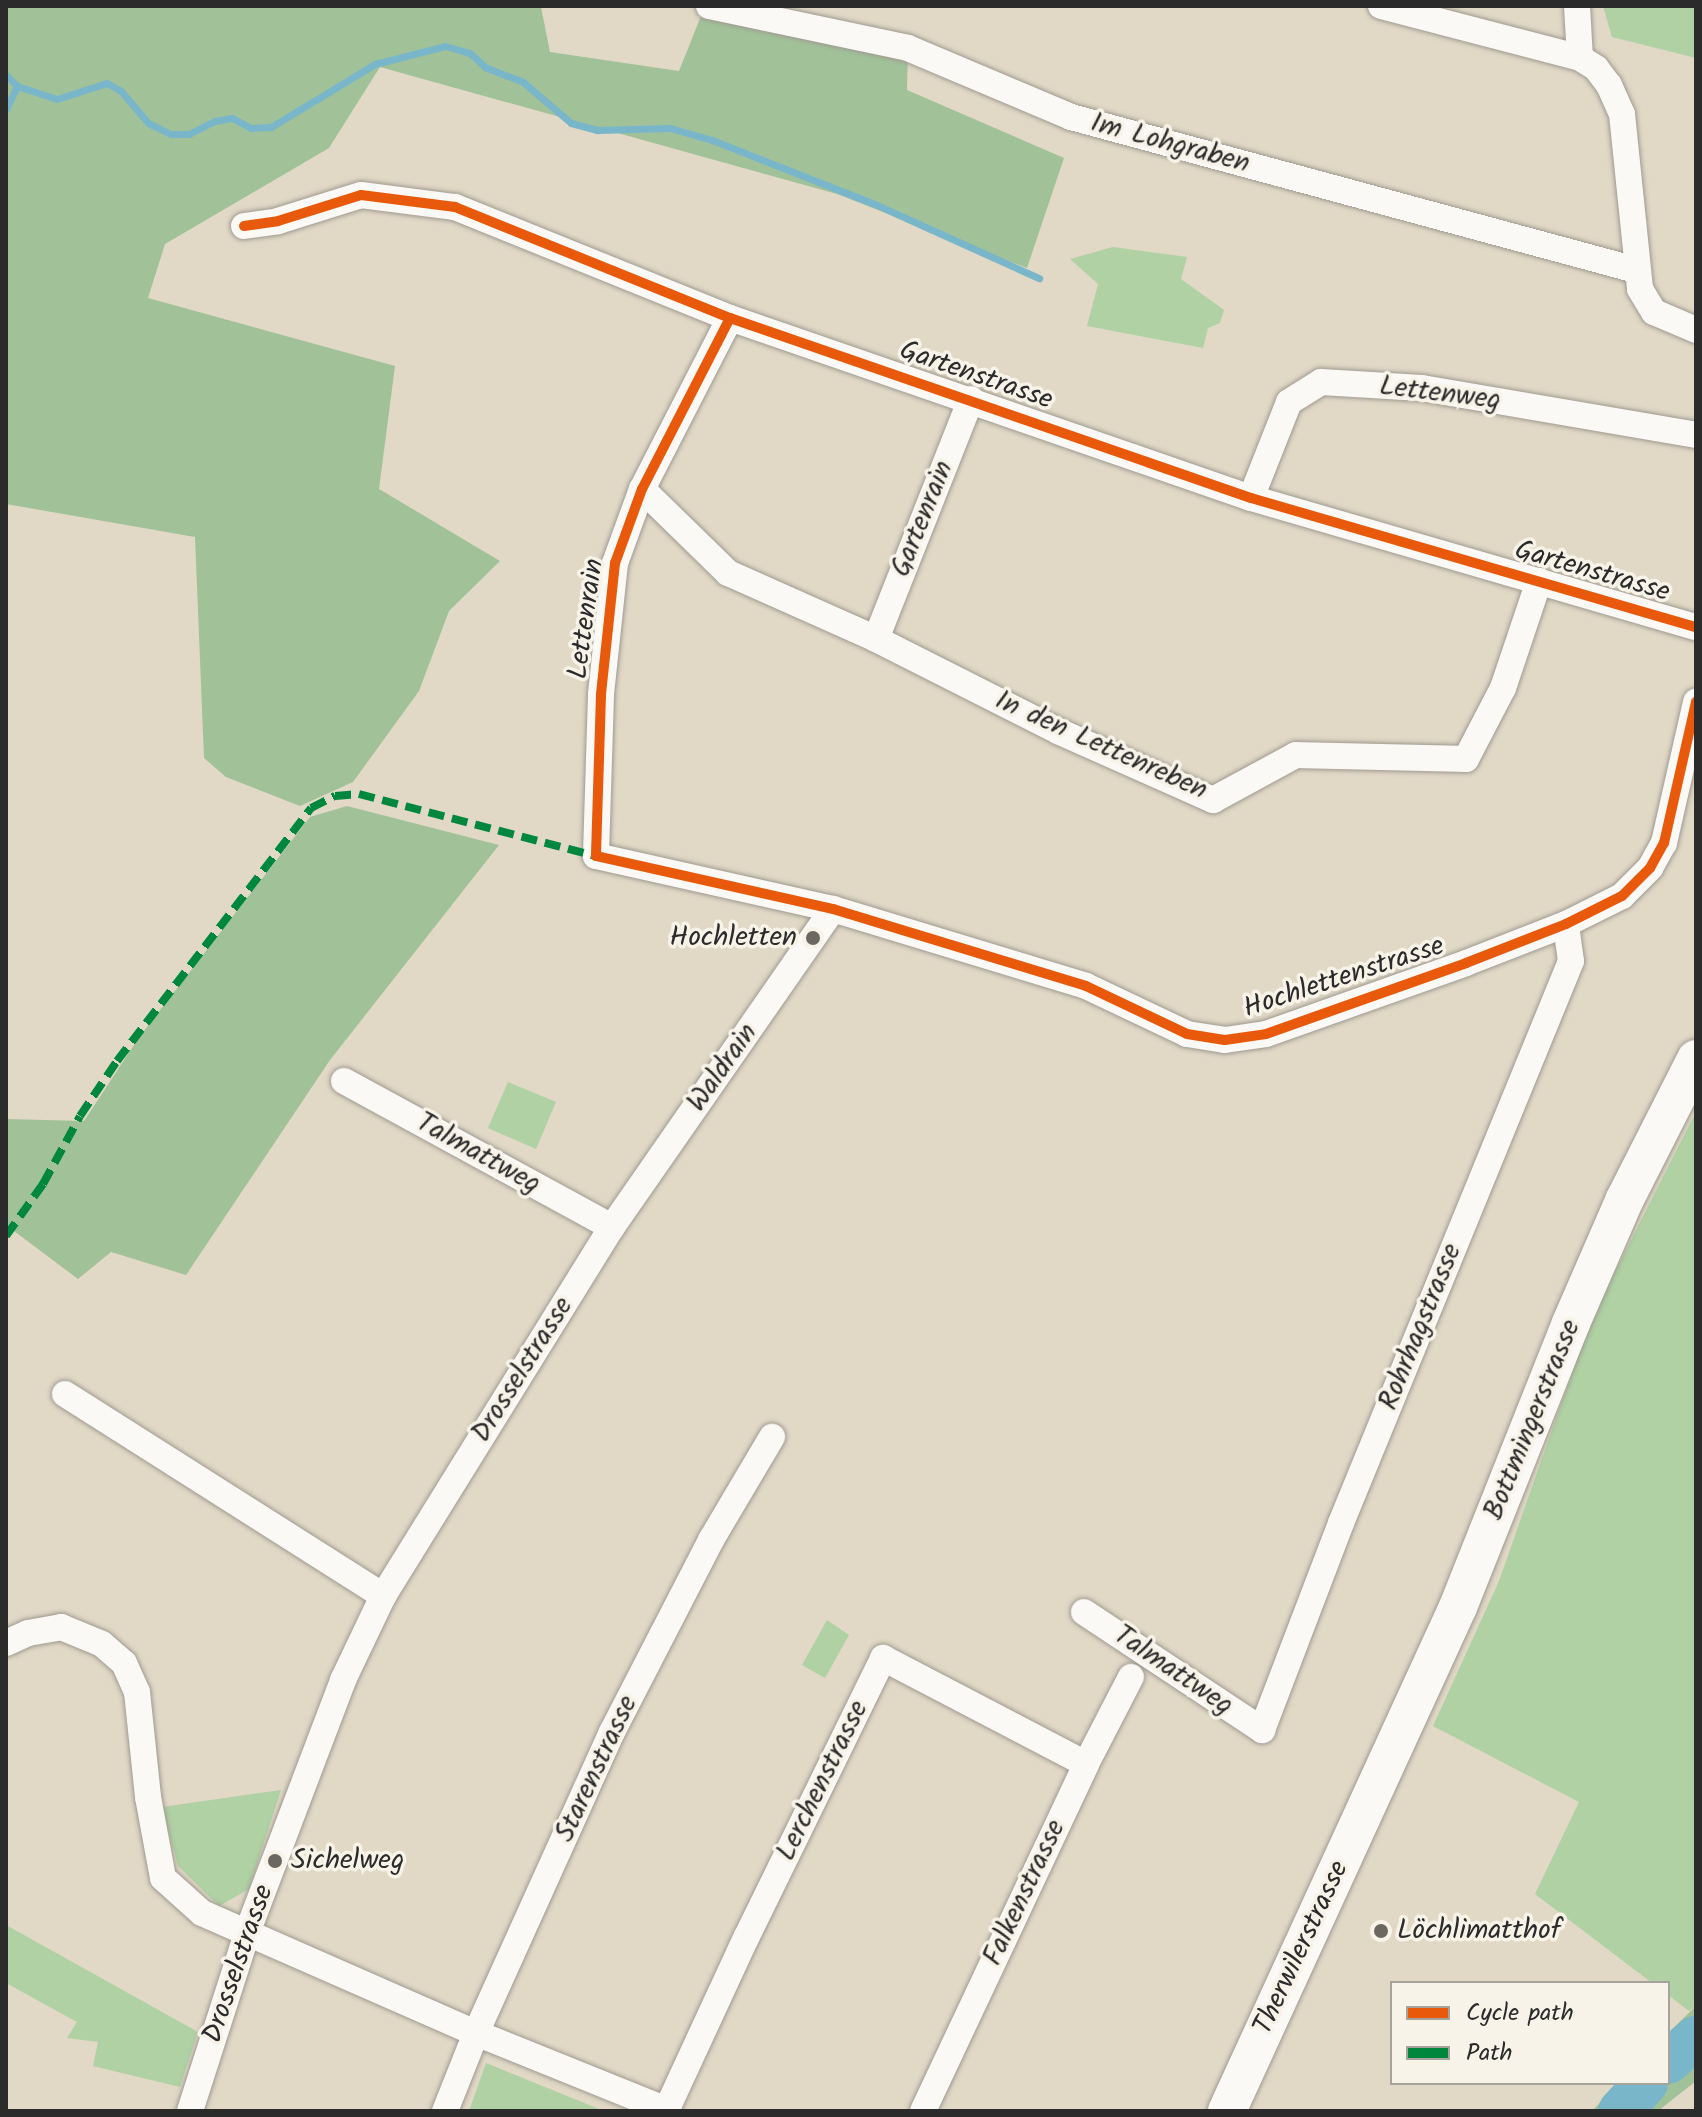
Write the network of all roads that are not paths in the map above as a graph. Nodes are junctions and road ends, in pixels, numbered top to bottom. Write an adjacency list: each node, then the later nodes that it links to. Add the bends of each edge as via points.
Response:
1 (709, 6): 6 (street, Im Lohgraben, via 908,48 1071,117)
2 (1381, 6): 4 (street)
3 (1577, 6): 4 (street)
4 (1580, 58): 6 (street, via 1609,85 1622,114)
5 (244, 226): 7 (street, Gartenstrasse, via 361,195 455,207)
6 (1636, 270): 8 (street, via 1654,312)
7 (730, 318): 9 (street, Gartenstrasse); 11 (street, Lettenrain)
8 (1696, 330)
9 (971, 399): 12 (street, Gartenstrasse); 15 (street, Gartenrain)
10 (1696, 435): 12 (street, Lettenweg, via 1422,388 1321,382 1289,402)
11 (642, 489): 15 (street, In den Lettenreben, via 728,573); 17 (street, Lettenrain, via 615,563 601,695)
12 (1251, 498): 13 (street, Gartenstrasse)
13 (1539, 581): 14 (street, Gartenstrasse); 15 (street, In den Lettenreben, via 1503,688 1466,759 1296,755 1213,800 1058,731)
14 (1696, 627)
15 (876, 639)
16 (1696, 702): 19 (street, Hochlettenstrasse, via 1664,843 1650,868 1622,896)
17 (596, 856): 18 (street, Hochlettenstrasse)
18 (833, 909): 19 (street, Hochlettenstrasse, via 1086,986 1187,1034 1225,1040 1266,1034); 22 (street, Waldrain)
19 (1566, 924): 29 (street, Rohrhagstrasse, via 1571,961 1346,1510)
20 (1696, 1059): 31 (main road, Bottmingerstrasse, via 1625,1199 1458,1607)
21 (344, 1081): 22 (street, Talmattweg)
22 (612, 1227): 25 (street, Drosselstrasse)
23 (65, 1394): 25 (street)
24 (772, 1437): 33 (street, Starenstrasse, via 711,1540 612,1732)
25 (383, 1596): 32 (street, Drosselstrasse, via 343,1680)
26 (1084, 1612): 29 (street, Talmattweg)
27 (6, 1643): 32 (street, via 61,1627 102,1644 124,1663 137,1692 163,1878 202,1913)
28 (1131, 1677): 30 (street, Falkenstrasse)
29 (1262, 1730)
30 (1086, 1764): 36 (street, Lerchenstrasse, via 883,1658); 37 (street, Falkenstrasse)
31 (1377, 1785): 38 (main road, Therwilerstrasse)
32 (247, 1933): 33 (street); 34 (street, Drosselstrasse)
33 (476, 2033): 35 (street, Starenstrasse); 36 (street)
34 (190, 2111)
35 (445, 2111)
36 (667, 2111)
37 (923, 2111)
38 (1227, 2111)

